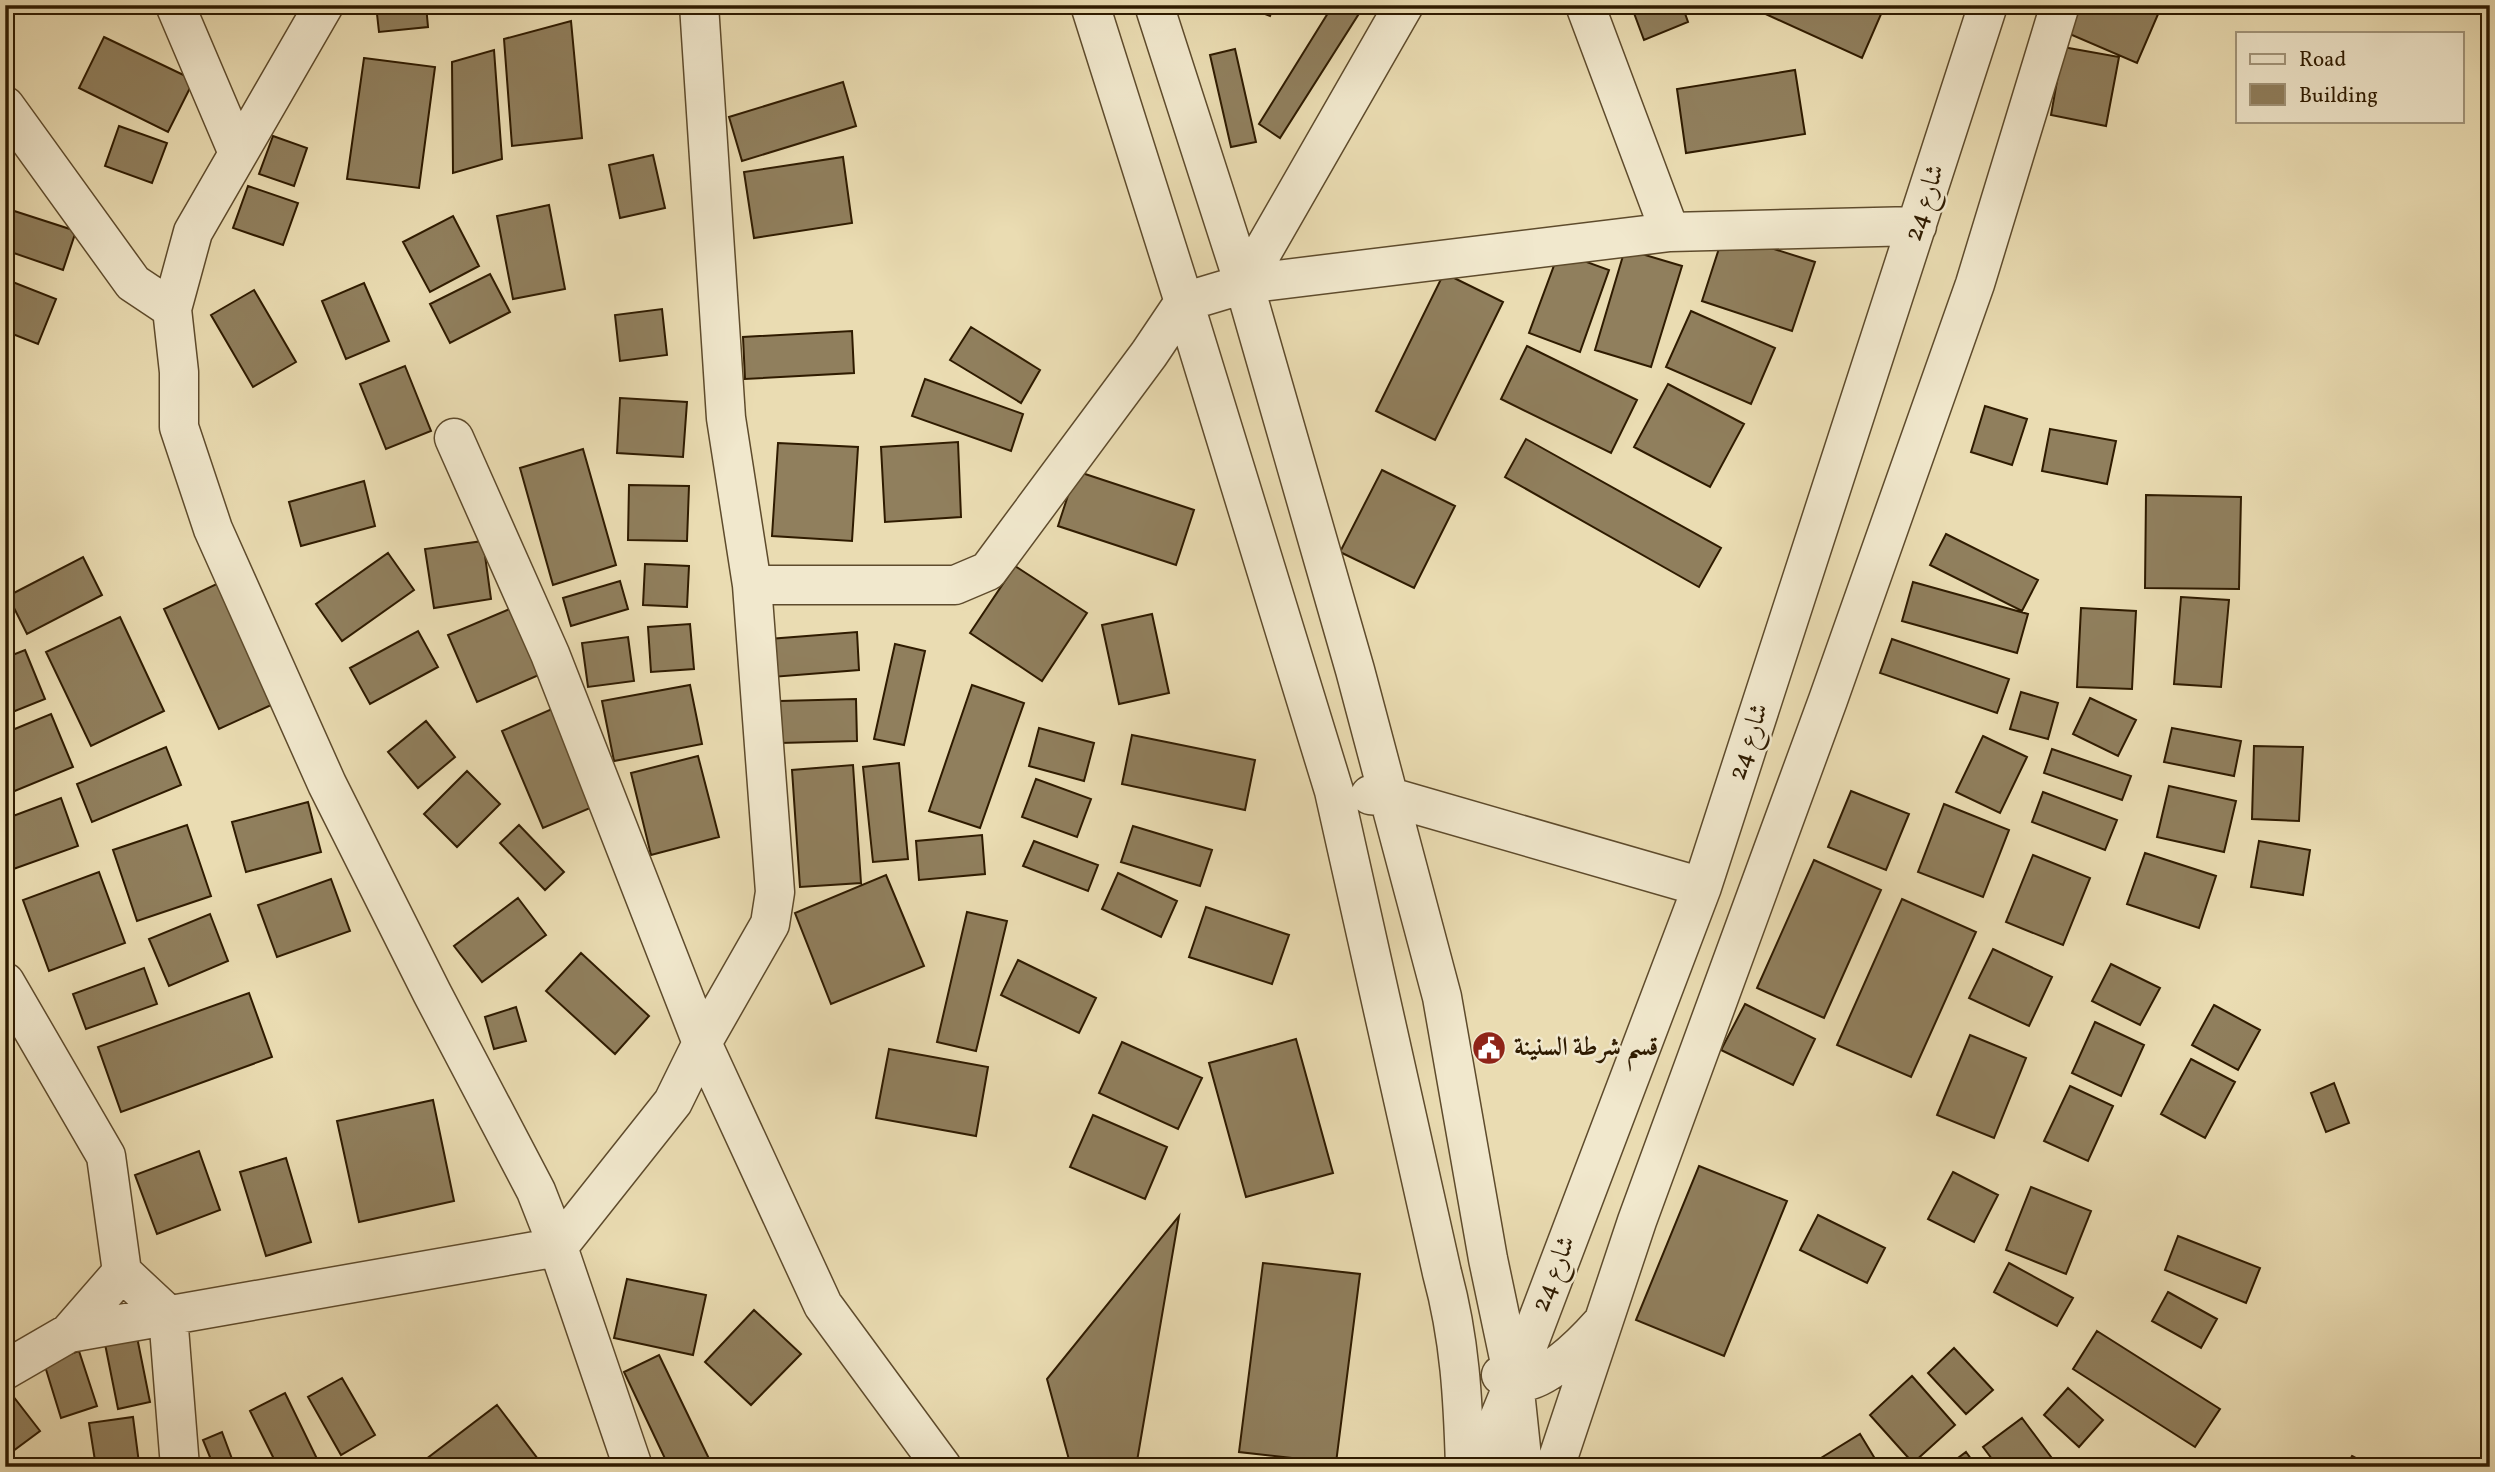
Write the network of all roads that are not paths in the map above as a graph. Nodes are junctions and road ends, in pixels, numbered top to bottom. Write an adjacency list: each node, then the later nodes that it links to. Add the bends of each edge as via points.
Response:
1 (175, 5): 11 (street)
2 (324, 5): 11 (street)
3 (699, 5): 18 (street, via 726,418)
4 (1090, 5): 15 (street)
5 (1154, 5): 14 (street)
6 (1404, 5): 14 (street)
7 (1585, 5): 13 (street)
8 (1988, 5): 12 (street, شارع 24)
9 (2060, 5): 32 (street, via 1975,284)
10 (5, 106): 16 (street, via 134,283)
11 (237, 153): 16 (street, via 194,232)
12 (1917, 226): 13 (street); 21 (street, شارع 24)
13 (1670, 232): 14 (street)
14 (1244, 284): 15 (street); 20 (street)
15 (1184, 302): 18 (street, via 988,571 955,585); 19 (street)
16 (172, 309): 26 (street, via 179,372 178,427 213,529 327,784 536,1191)
17 (454, 438): 23 (street, via 550,654)
18 (752, 585): 23 (street, via 775,892 770,924)
19 (1334, 791): 20 (street); 25 (street)
20 (1390, 797): 21 (street); 24 (street, via 1442,997)
21 (1702, 887): 29 (street, شارع 24)
22 (5, 982): 28 (street, via 106,1156)
23 (702, 1043): 26 (street, via 673,1102); 38 (street, via 823,1305)
24 (1482, 1221): 25 (street); 27 (street)
25 (1433, 1233): 31 (street)
26 (558, 1247): 30 (street); 37 (street)
27 (1488, 1259): 29 (street, via 1506,1293 1519,1302); 35 (street)
28 (122, 1272): 30 (street); 33 (street)
29 (1545, 1297): 35 (street, شارع 24)
30 (168, 1315): 33 (street); 36 (street)
31 (1454, 1318): 35 (street, via 1488,1368); 39 (street, via 1463,1390)
32 (1605, 1319): 35 (street, via 1579,1348 1549,1370 1527,1382); 42 (street)
33 (69, 1333): 34 (street)
34 (5, 1370)
35 (1514, 1382): 40 (street, شارع 24); 41 (street)
36 (180, 1467)
37 (633, 1467)
38 (942, 1467)
39 (1465, 1467)
40 (1479, 1467)
41 (1523, 1467)
42 (1555, 1467)

